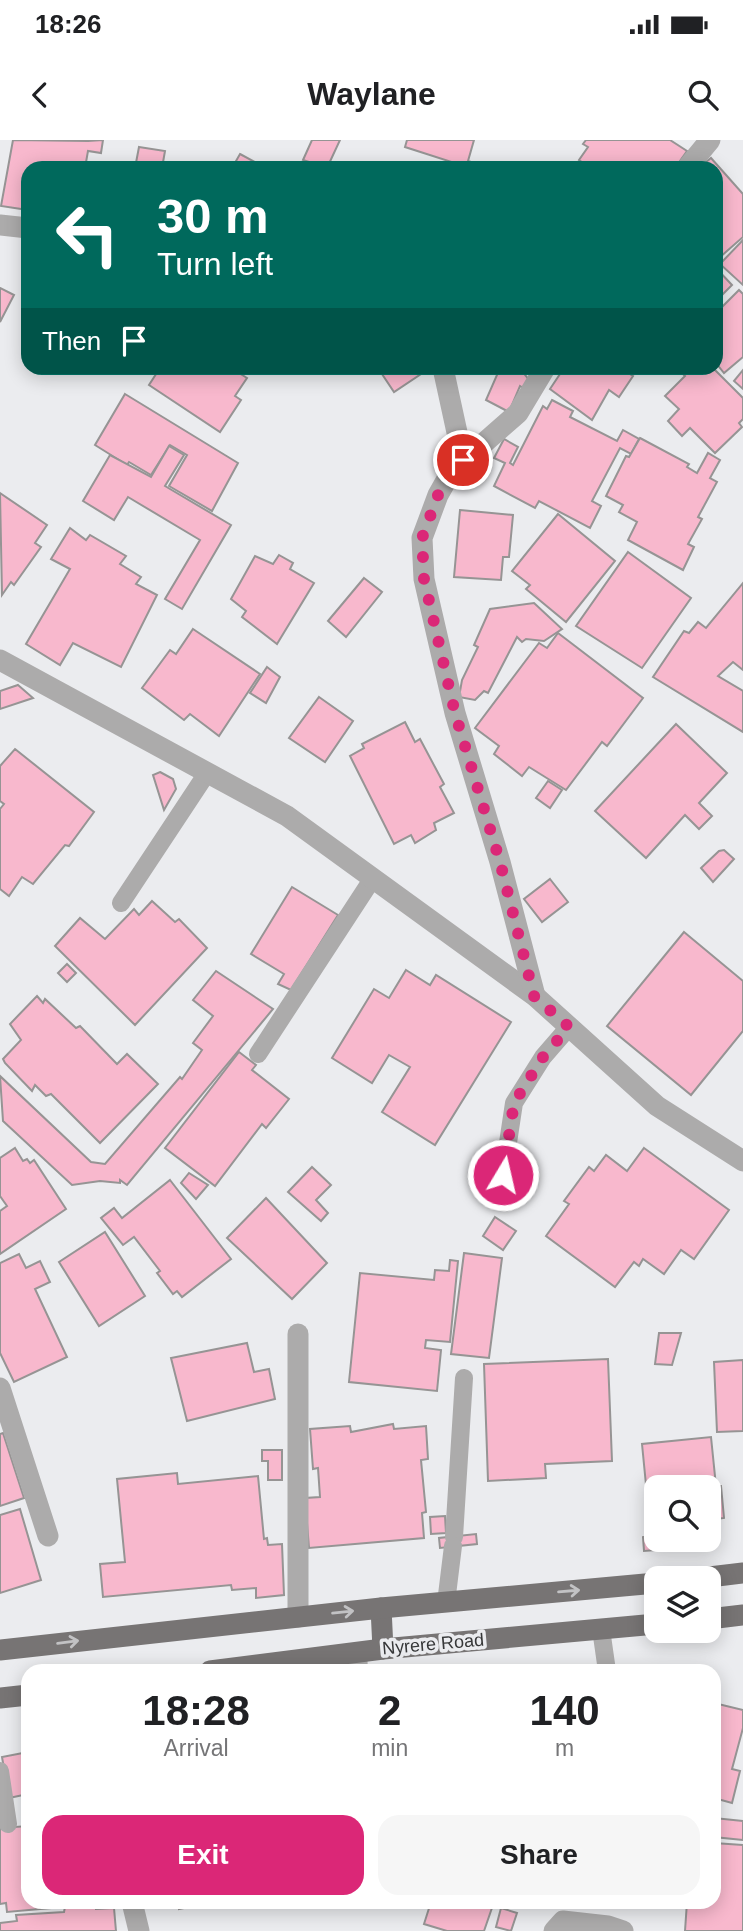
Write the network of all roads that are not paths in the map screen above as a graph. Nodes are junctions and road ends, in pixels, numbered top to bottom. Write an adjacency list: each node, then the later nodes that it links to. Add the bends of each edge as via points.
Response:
1 (710, 140): 2 (street)
2 (693, 161)
3 (0, 225): 4 (street)
4 (21, 227)
5 (445, 375): 7 (street)
6 (541, 375): 7 (street, via 519,413)
7 (463, 460): 12 (street, via 438,495 422,538 424,579 455,713)
8 (0, 660): 9 (street)
9 (207, 773): 10 (street, via 287,816); 11 (lane)
10 (373, 878): 12 (street); 14 (lane)
11 (121, 903)
12 (534, 996): 13 (street)
13 (569, 1027): 15 (street, via 657,1106); 16 (lane, via 514,1103)
14 (258, 1054)
15 (742, 1158)
16 (503, 1175)
17 (298, 1335): 27 (street)
18 (464, 1378): 24 (lane)
19 (0, 1388): 20 (street)
20 (48, 1536)
21 (743, 1573): 22 (main road)
22 (721, 1576)
23 (644, 1584): 24 (main road, one-way to 23)
24 (446, 1603): 25 (main road)
25 (381, 1608): 27 (main road, one-way to 25); 31 (main road)
26 (743, 1615): 28 (main road)
27 (298, 1617): 32 (main road, one-way to 27)
28 (721, 1618)
29 (644, 1625): 30 (main road, Nyrere Road)
30 (601, 1629): 31 (main road, Nyrere Road); 35 (lane)
31 (383, 1649): 33 (main road, Nyrere Road)
32 (0, 1650)
33 (359, 1662): 34 (main road, Nyrere Road)
34 (326, 1664)
35 (606, 1664)
36 (21, 1696): 37 (main road)
37 (0, 1698)
38 (0, 1771): 39 (lane)
39 (8, 1824)
40 (134, 1909): 41 (street)
41 (139, 1931)
42 (554, 1931): 43 (street, via 563,1921)
43 (622, 1931)

